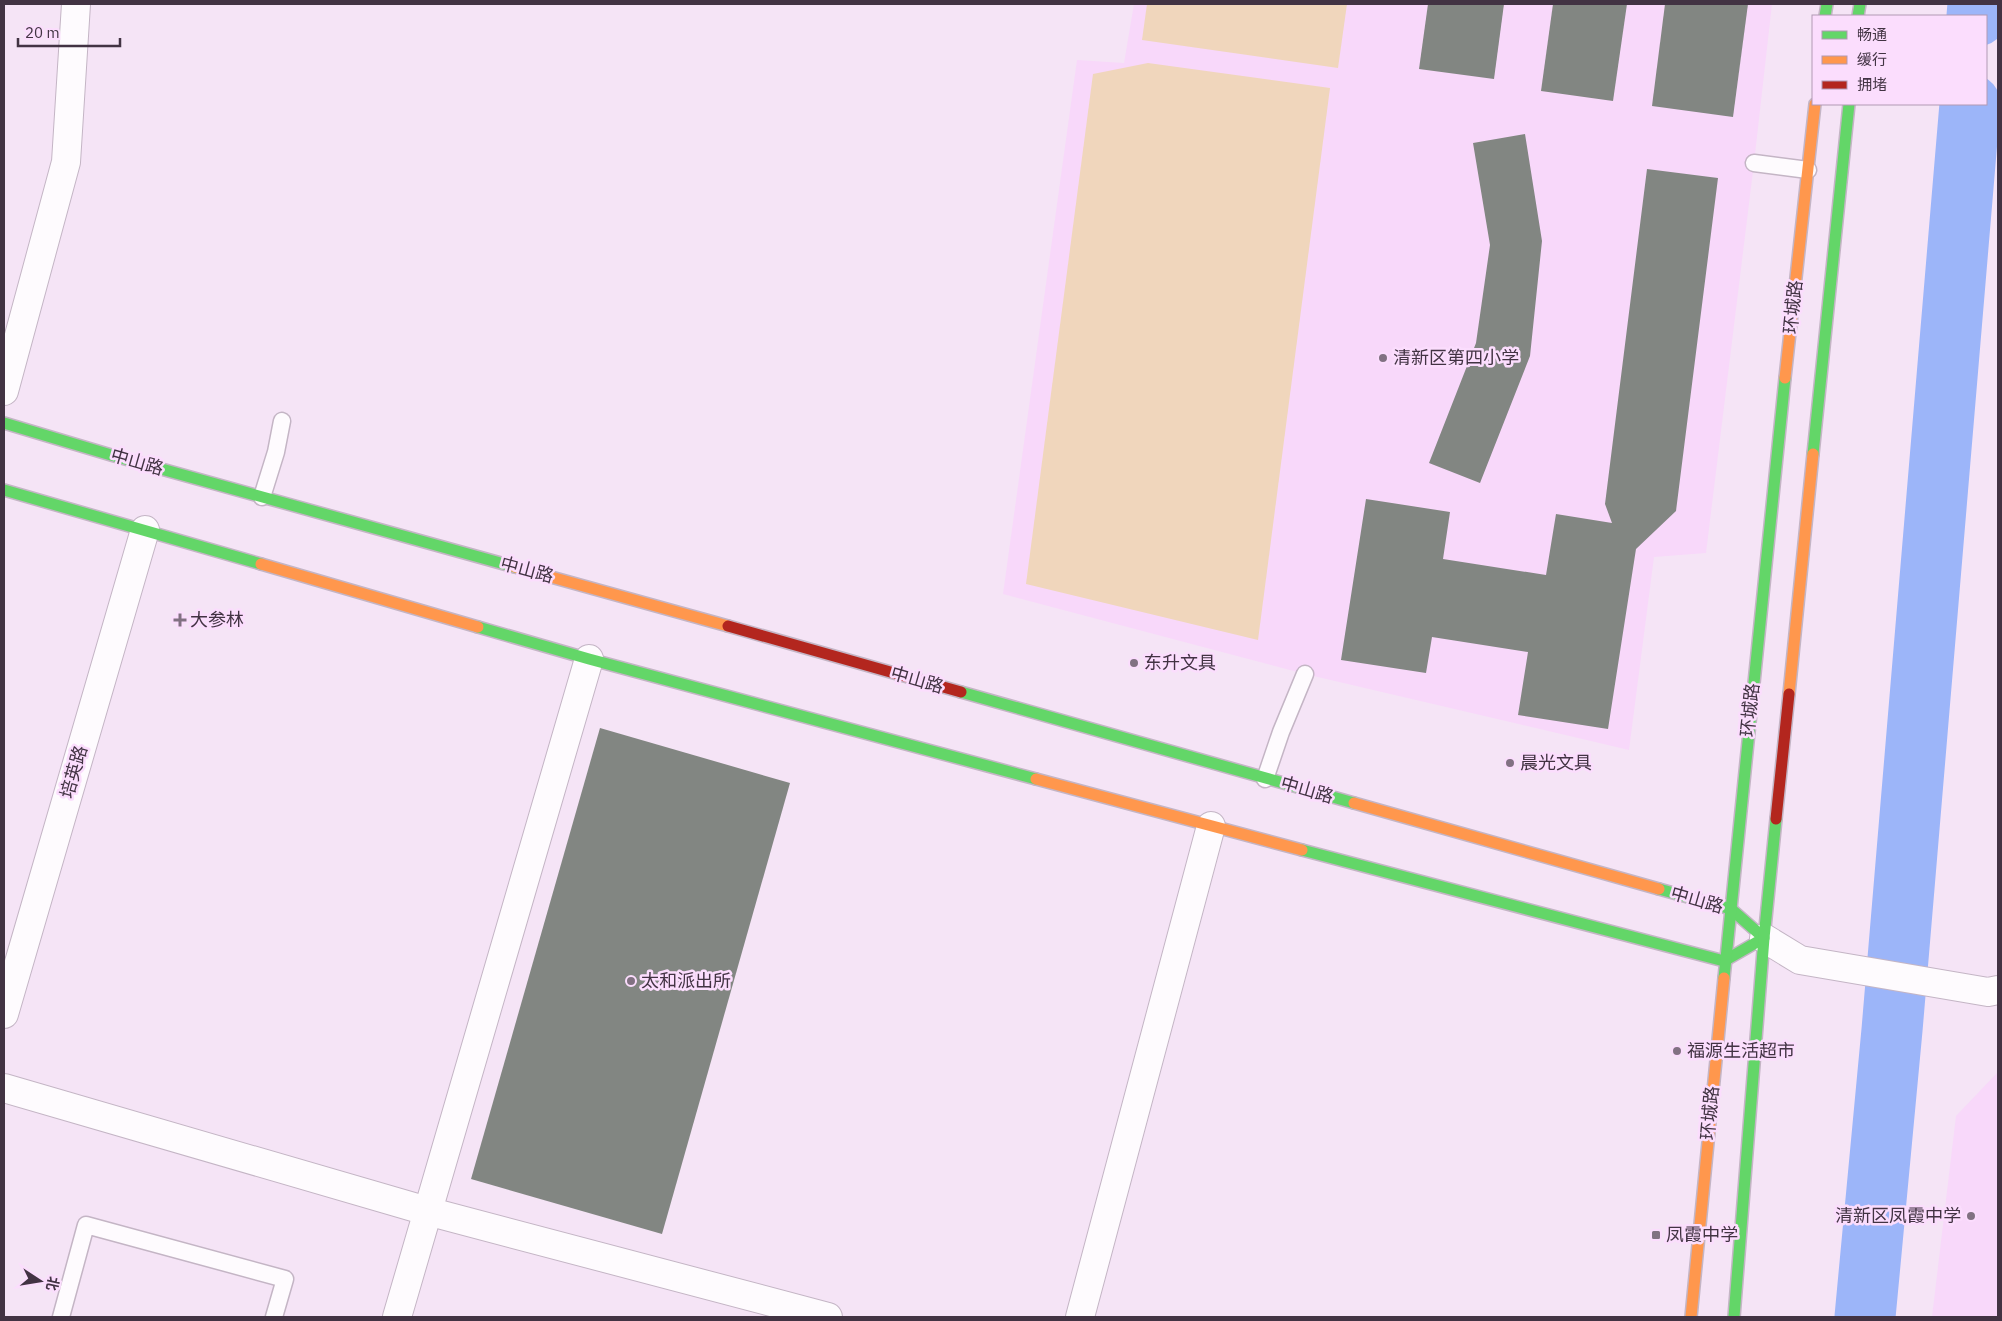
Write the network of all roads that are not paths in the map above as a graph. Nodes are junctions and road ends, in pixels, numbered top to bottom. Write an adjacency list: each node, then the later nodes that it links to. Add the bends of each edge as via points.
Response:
1 (76, 4): 6 (street, via 66,162)
2 (1816, 105): 5 (main road, 环城路)
3 (1849, 105): 17 (main road, 环城路)
4 (1754, 163): 5 (lane)
5 (1808, 170): 16 (main road, 环城路, via 1761,592)
6 (4, 392)
7 (282, 421): 10 (lane)
8 (4, 423): 10 (main road, 中山路)
9 (4, 490): 11 (main road)
10 (262, 497): 14 (main road, 中山路)
11 (145, 530): 12 (main road); 20 (street, 培英路)
12 (590, 659): 15 (main road); 22 (street)
13 (1305, 674): 14 (lane)
14 (1265, 779): 16 (main road, 中山路)
15 (1211, 826): 18 (main road); 28 (street)
16 (1731, 909): 17 (main road, 中山路); 18 (main road, 环城路)
17 (1764, 938): 18 (main road); 19 (street, via 1800,960 1988,992); 30 (main road, 环城路)
18 (1724, 961): 29 (main road, 环城路)
19 (1998, 990)
20 (4, 1014)
21 (4, 1088): 22 (street)
22 (427, 1211): 23 (street); 26 (street)
23 (787, 1312): 27 (street)
24 (61, 1317): 25 (lane, via 86,1225 285,1279)
25 (274, 1317)
26 (397, 1317)
27 (828, 1317)
28 (1080, 1317)
29 (1692, 1317)
30 (1734, 1317)

